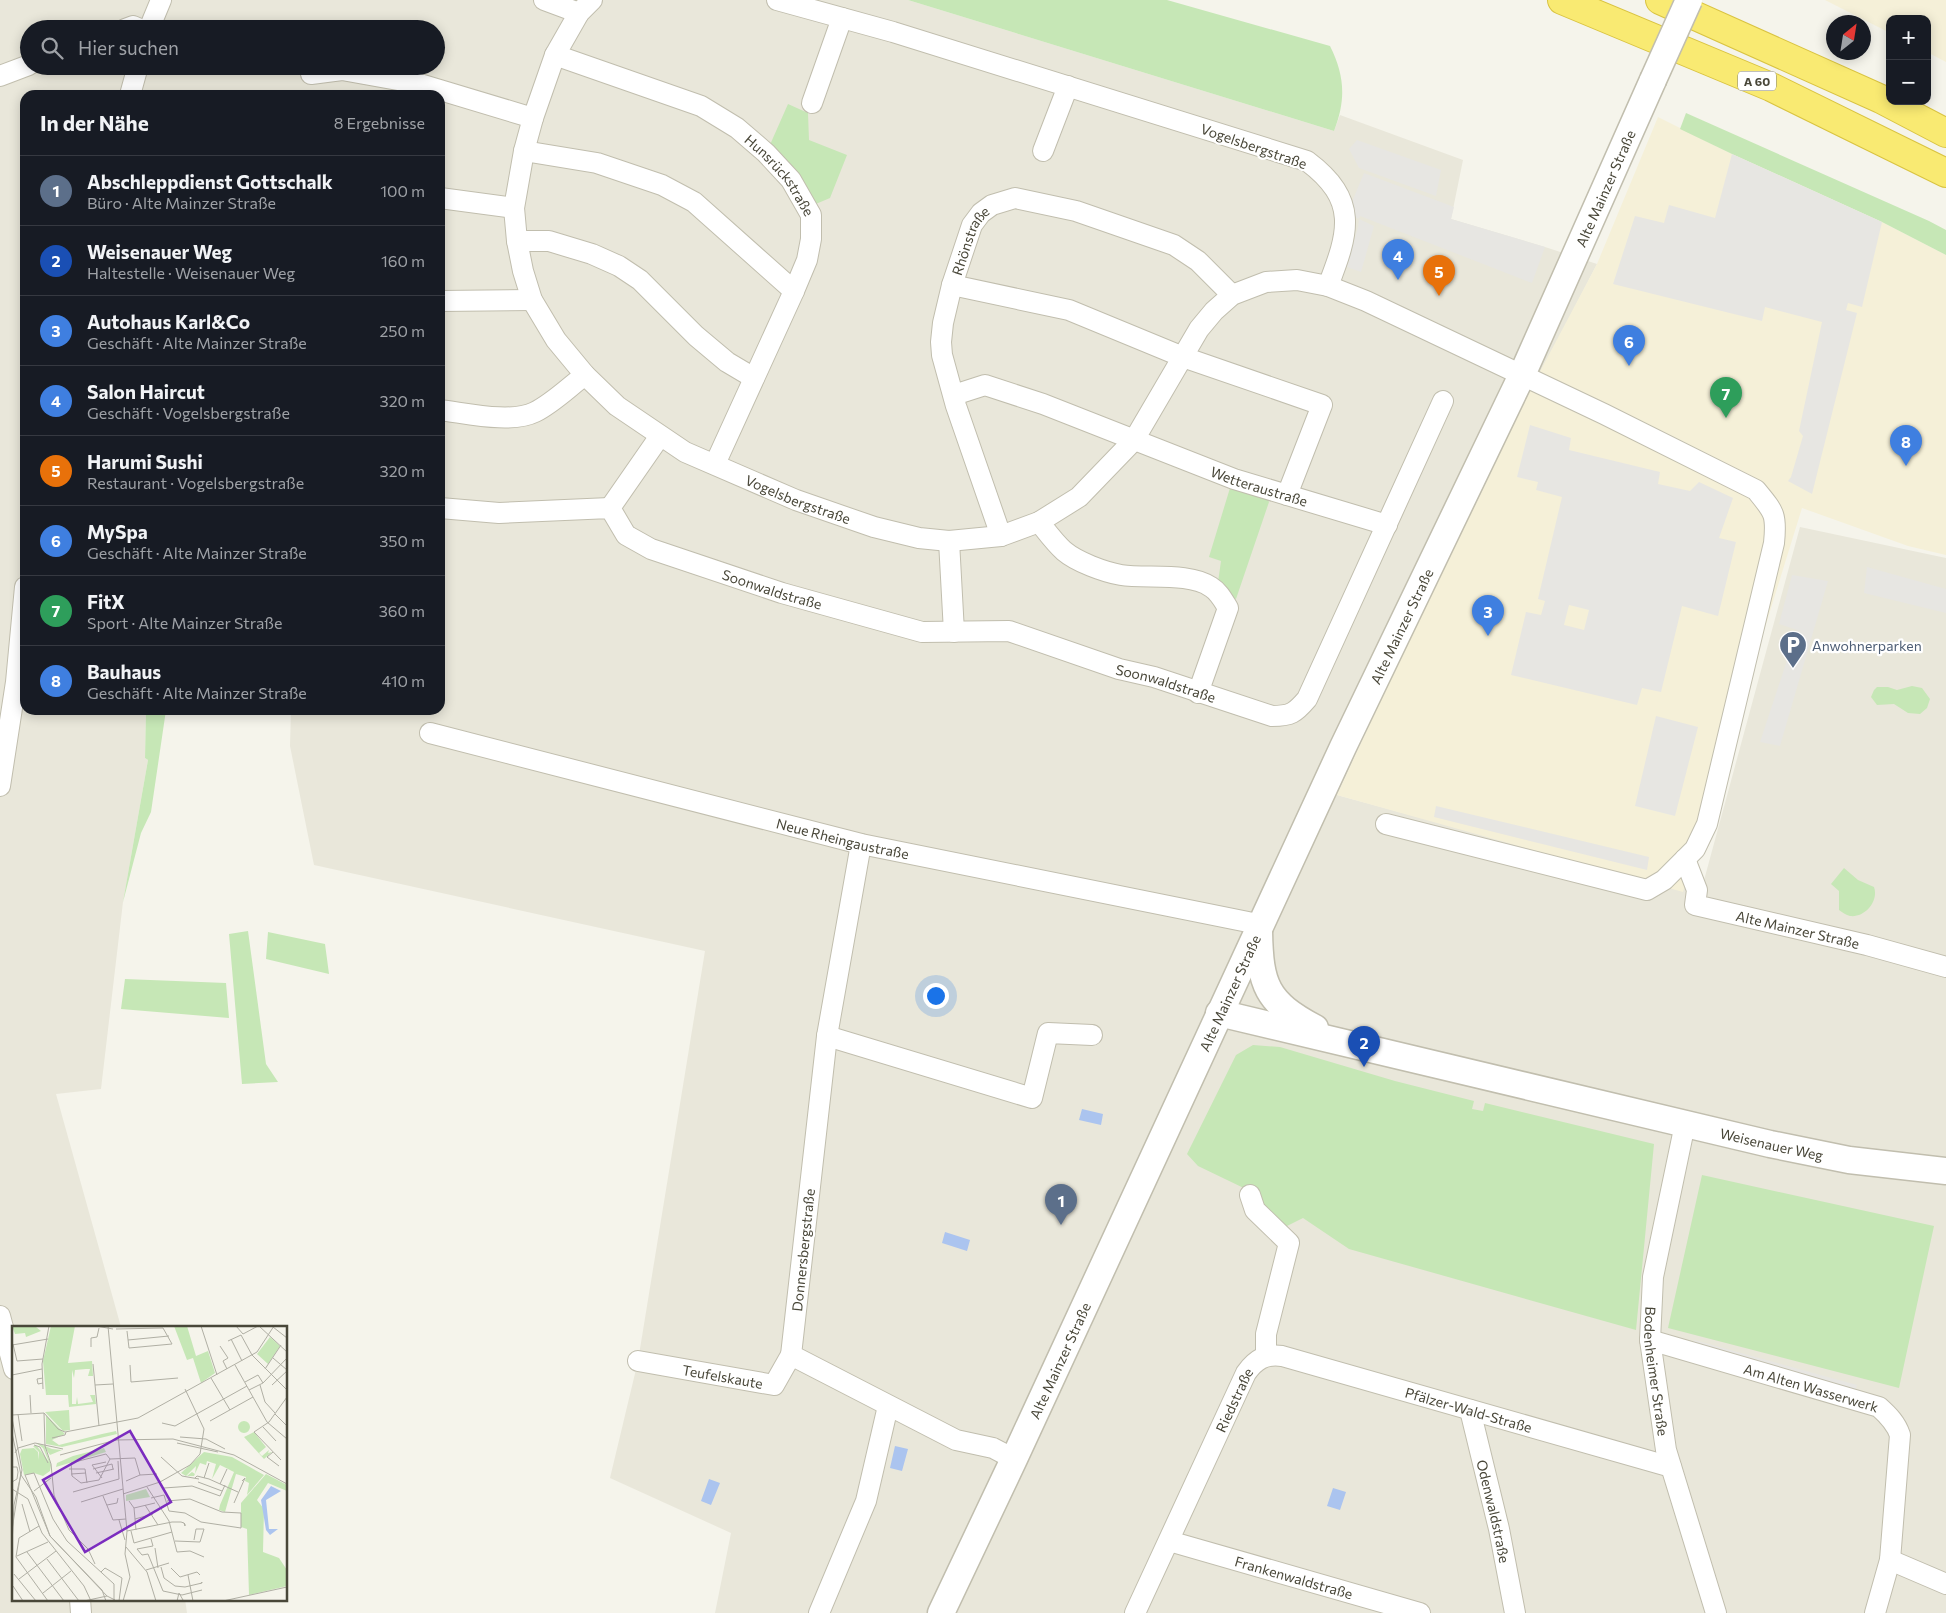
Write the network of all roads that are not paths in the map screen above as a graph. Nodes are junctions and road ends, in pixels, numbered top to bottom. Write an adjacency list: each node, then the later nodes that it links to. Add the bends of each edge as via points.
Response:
1 (161, 0): 9 (street)
2 (544, 0): 7 (street, Vogelsbergstraße)
3 (777, 0): 8 (street, Vogelsbergstraße)
4 (1562, 0): 24 (highway, A 60, via 1771,87)
5 (1660, 0): 21 (highway, A 60, via 1881,99)
6 (1690, 0): 36 (street, Alte Mainzer Straße, bridge)
7 (586, 6): 10 (street, Vogelsbergstraße)
8 (842, 18): 15 (street, Vogelsbergstraße); 19 (street)
9 (153, 20)
10 (555, 55): 20 (street, Vogelsbergstraße); 30 (street, Hunsrückstraße, via 700,106 737,128 766,153 791,180 811,215 807,260)
11 (20, 68): 14 (street)
12 (136, 75): 16 (street)
13 (370, 75): 17 (street)
14 (0, 76)
15 (1068, 86): 23 (street); 29 (street, Vogelsbergstraße, via 1308,161 1333,184 1344,208 1346,233)
16 (131, 90)
17 (440, 90)
18 (445, 92): 20 (street)
19 (812, 103)
20 (533, 118): 22 (street, Vogelsbergstraße)
21 (1946, 133)
22 (524, 151): 26 (street, Vogelsbergstraße); 30 (street, via 597,163 662,185 694,202)
23 (1043, 151)
24 (1946, 173)
25 (445, 199): 26 (street)
26 (514, 208): 27 (street, Vogelsbergstraße)
27 (517, 242): 32 (street, Vogelsbergstraße); 37 (street, via 550,241 619,266 640,280 696,336)
28 (952, 285): 31 (street, Rhönstraße, via 972,225 992,205 1015,198 1076,211 1174,245 1198,261); 34 (street, via 1069,310); 38 (street, Rhönstraße, via 940,342)
29 (1328, 286): 31 (street, Vogelsbergstraße, via 1297,280 1266,282); 36 (street, Vogelsbergstraße)
30 (794, 291): 37 (street, Hunsrückstraße)
31 (1232, 295): 34 (street, Vogelsbergstraße, via 1214,310)
32 (532, 300): 33 (street); 35 (street, Vogelsbergstraße, via 556,340)
33 (445, 301)
34 (1183, 357): 42 (street, Vogelsbergstraße); 44 (street, via 1322,405)
35 (585, 375): 40 (street, via 535,412 516,417); 41 (street, Vogelsbergstraße, via 617,406)
36 (1522, 375): 58 (street, via 1756,490 1772,509 1776,524 1774,543 1707,824 1696,849); 59 (street, Alte Mainzer Straße)
37 (754, 378): 43 (street, Hunsrückstraße)
38 (954, 395): 42 (street, via 985,385); 49 (street, Rhönstraße)
39 (1443, 401): 48 (street)
40 (445, 411)
41 (660, 436): 43 (street, Vogelsbergstraße, via 685,452); 46 (street)
42 (1134, 440): 44 (street, Wetteraustraße, via 1234,479); 47 (street, Vogelsbergstraße, via 1079,497)
43 (715, 464): 50 (street, Vogelsbergstraße, via 796,500 874,527 919,538)
44 (1287, 495): 48 (street, Wetteraustraße)
45 (445, 508): 46 (street, via 499,513)
46 (610, 508): 51 (street, Soonwaldstraße, via 626,535 651,549 782,593 922,632)
47 (1039, 522): 49 (street, Vogelsbergstraße); 53 (street, via 1064,551 1085,564 1120,575 1192,580 1210,586 1221,596 1228,608)
48 (1387, 525): 53 (street, Soonwaldstraße, via 1307,699 1292,714 1272,716)
49 (1001, 536): 50 (street, Vogelsbergstraße)
50 (949, 541): 51 (street)
51 (954, 632): 53 (street, Soonwaldstraße, via 1009,631)
52 (20, 640): 55 (street)
53 (1198, 693)
54 (430, 733): 57 (street, Neue Rheingaustraße)
55 (0, 786)
56 (1386, 824): 58 (street, via 1647,890 1664,880)
57 (861, 844): 59 (street, Neue Rheingaustraße); 63 (street, Donnersbergstraße)
58 (1685, 859): 60 (street, Alte Mainzer Straße, via 1697,890 1696,905)
59 (1259, 926): 61 (street, Alte Mainzer Straße); 64 (street, via 1262,976 1269,994 1299,1020)
60 (1946, 967)
61 (1219, 1013): 64 (street, Weisenauer Weg); 76 (street, Alte Mainzer Straße)
62 (1092, 1035): 63 (street, via 1048,1033 1032,1098)
63 (827, 1036): 70 (street, Donnersbergstraße)
64 (1337, 1040): 65 (street, Weisenauer Weg)
65 (1685, 1124): 66 (street, Weisenauer Weg, via 1849,1160); 69 (street, Bodenheimer Straße, via 1653,1277)
66 (1946, 1172)
67 (1250, 1195): 71 (street, Riedstraße, via 1255,1210 1289,1243 1266,1334)
68 (0, 1316): 72 (street)
69 (1650, 1340): 77 (street, Bodenheimer Straße, via 1666,1450); 79 (street, Am Alten Wasserwerk, via 1878,1407 1897,1426 1900,1435)
70 (791, 1355): 73 (street, Teufelskaute, via 774,1385); 74 (street)
71 (1266, 1356): 75 (street, Pfälzer-Wald-Straße, via 1282,1356); 78 (street, Riedstraße, via 1258,1359 1246,1373)
72 (12, 1361)
73 (638, 1361)
74 (888, 1406): 76 (street, via 956,1440 993,1448); 83 (street, via 866,1501)
75 (1470, 1410): 77 (street, Pfälzer-Wald-Straße); 87 (street, Odenwaldstraße, via 1500,1529)
76 (1014, 1460): 84 (street, Alte Mainzer Straße)
77 (1672, 1468): 88 (street, Bodenheimer Straße)
78 (1169, 1541): 85 (street, Riedstraße); 86 (street, Frankenwaldstraße)
79 (1890, 1560): 80 (street); 89 (street, Am Alten Wasserwerk)
80 (1946, 1584)
81 (80, 1600): 82 (street)
82 (81, 1613)
83 (819, 1613)
84 (941, 1613)
85 (1135, 1613)
86 (1420, 1613)
87 (1515, 1613)
88 (1716, 1613)
89 (1874, 1613)

